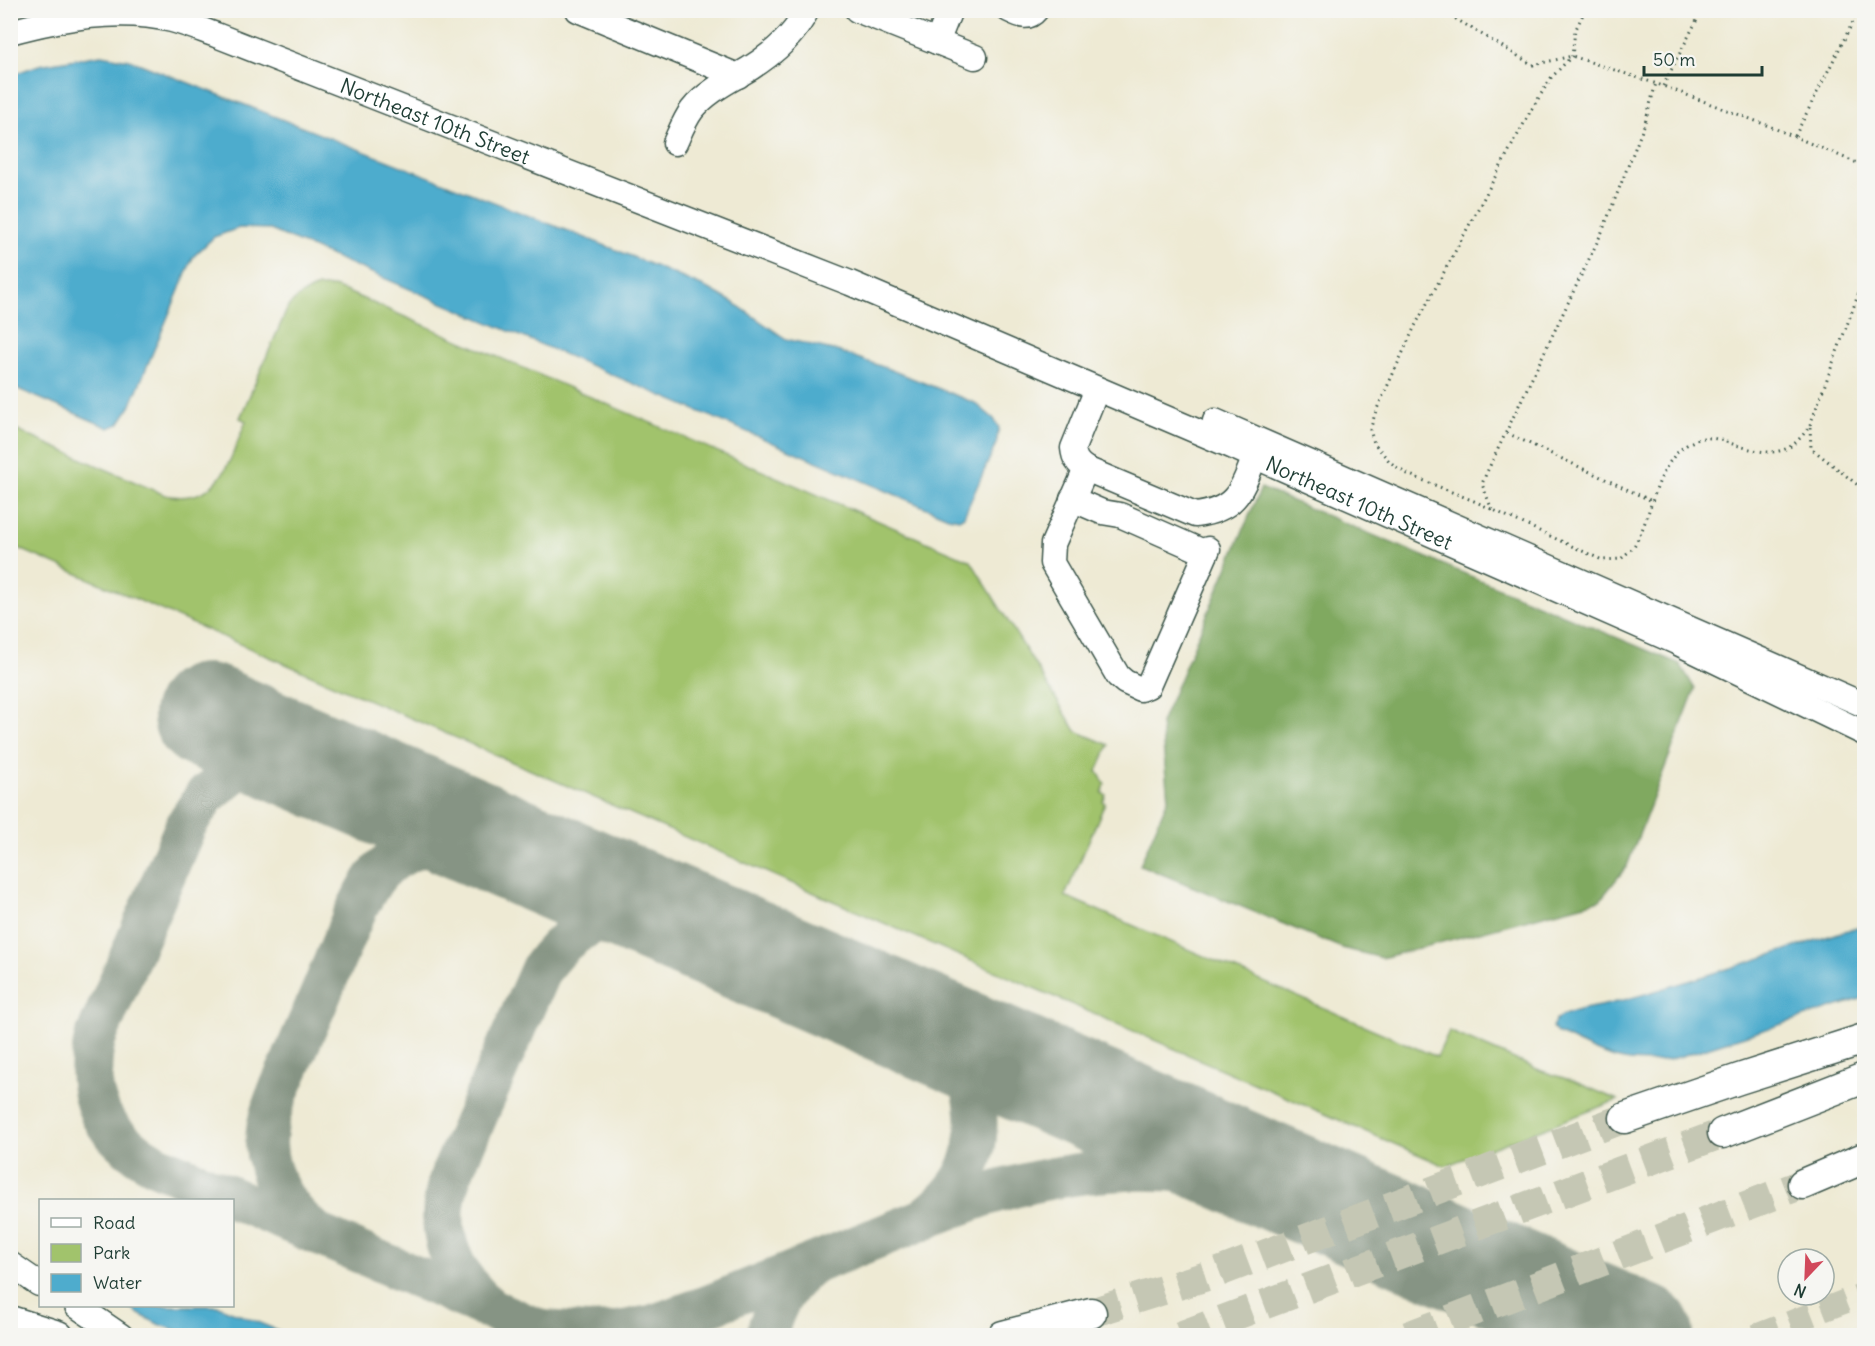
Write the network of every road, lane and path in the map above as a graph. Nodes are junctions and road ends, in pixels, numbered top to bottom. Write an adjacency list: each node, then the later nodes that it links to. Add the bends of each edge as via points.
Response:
1 (579, 10): 16 (street)
2 (807, 10): 16 (street, via 783,43)
3 (857, 10): 11 (street)
4 (950, 10): 13 (street)
5 (1009, 10): 6 (street, via 1027,16)
6 (1036, 10)
7 (1447, 10): 14 (path, via 1533,65)
8 (1585, 10): 14 (path, via 1575,31)
9 (1702, 10): 18 (path)
10 (1859, 10): 19 (path)
11 (898, 18): 13 (street)
12 (17, 28): 23 (street, Northeast 10th Street, via 96,15 171,20)
13 (937, 42): 15 (street)
14 (1572, 56): 17 (path); 34 (path, via 1551,78 1530,112 1415,326 1370,430 1374,443 1405,473)
15 (975, 57)
16 (738, 76): 20 (street, via 719,86 693,109)
17 (1656, 83): 18 (path); 26 (path, via 1645,123 1602,232)
18 (1663, 86): 19 (path)
19 (1794, 136): 21 (path)
20 (675, 143)
21 (1864, 166)
22 (1864, 279): 25 (path)
23 (850, 283): 24 (street, Northeast 10th Street); 27 (street, Northeast 10th Street, via 1023,343)
24 (1097, 389): 28 (street, Northeast 10th Street); 29 (street, via 1073,448 1074,457)
25 (1810, 425): 30 (path, via 1811,448); 32 (path, via 1789,449 1762,453 1717,439 1694,441 1675,455 1665,469)
26 (1506, 432): 32 (path); 34 (path, via 1482,484)
27 (1294, 455): 28 (street, via 1264,452); 36 (street, Northeast 10th Street)
28 (1255, 456): 33 (street, via 1239,494); 36 (street, Northeast 10th Street)
29 (1086, 469): 31 (street); 33 (street, via 1194,515 1210,513)
30 (1864, 490)
31 (1072, 499): 35 (street); 35 (street, via 1053,544 1052,563 1118,676 1140,689 1148,686)
32 (1652, 501): 34 (path, via 1634,546 1621,559 1602,560)
33 (1228, 503): 35 (street)
34 (1492, 510)
35 (1208, 548)
36 (1604, 600): 37 (street, Northeast 10th Street); 38 (street, Northeast 10th Street, via 1676,642)
37 (1864, 705)
38 (1864, 733)
39 (1864, 1039): 41 (main road)
40 (1864, 1078): 42 (main road)
41 (1625, 1118)
42 (1723, 1133)
43 (1864, 1158): 44 (main road)
44 (1803, 1184)
45 (10, 1264): 47 (street)
46 (10, 1272): 48 (street)
47 (39, 1284)
48 (39, 1285)
49 (80, 1307): 53 (street)
50 (1091, 1313): 54 (main road)
51 (10, 1321): 52 (main road)
52 (58, 1335)
53 (121, 1335)
54 (1003, 1335)

